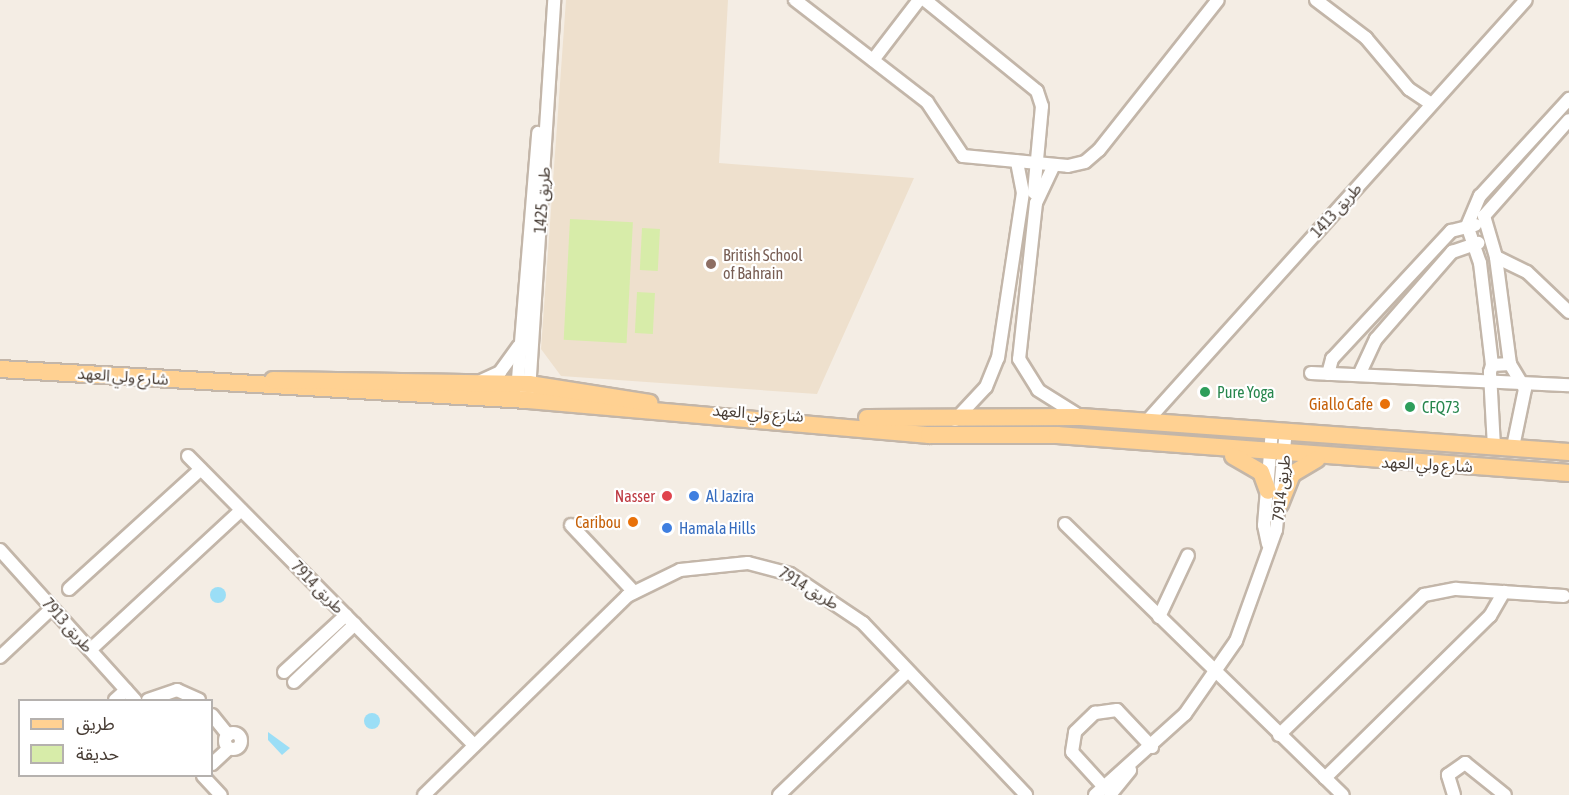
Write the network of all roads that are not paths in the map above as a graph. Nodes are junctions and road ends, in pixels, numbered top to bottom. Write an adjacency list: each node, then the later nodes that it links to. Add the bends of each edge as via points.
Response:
1 (546, 0): 25 (street, طريق 1425)
2 (554, 0): 37 (street, طريق 1425)
3 (795, 0): 9 (street)
4 (920, 0): 9 (street)
5 (925, 0): 14 (street, via 1036,91 1042,106)
6 (1218, 0): 15 (street, via 1093,157 1077,165)
7 (1316, 0): 11 (street, via 1371,43 1408,89)
8 (1526, 0): 11 (street, طريق 1413)
9 (873, 60): 13 (street, via 934,108 963,156)
10 (1569, 99): 18 (street, via 1480,196)
11 (1431, 104): 40 (street, طريق 1413)
12 (1569, 120): 17 (street, via 1493,202)
13 (1017, 162): 14 (street); 23 (street, via 1023,193)
14 (1036, 164): 15 (street); 16 (street)
15 (1054, 165): 16 (street)
16 (1036, 203): 24 (street)
17 (1482, 224): 18 (street); 19 (street)
18 (1467, 226): 20 (street); 31 (street, via 1443,240 1332,359)
19 (1488, 240): 20 (street); 21 (street)
20 (1473, 245): 27 (street); 30 (street, via 1452,252 1376,339)
21 (1496, 257): 22 (street, via 1527,272); 26 (street)
22 (1569, 312)
23 (1002, 338): 24 (street); 39 (street, via 986,387)
24 (1018, 340): 38 (street, via 1026,376)
25 (521, 342): 34 (street, via 504,368); 37 (street, طريق 1425)
26 (1510, 364): 27 (street); 33 (street)
27 (1492, 365): 32 (street)
28 (0, 369): 35 (main road, شارع ولي العهد)
29 (1311, 373): 31 (street)
30 (1360, 373): 31 (street); 32 (street)
31 (1328, 374)
32 (1490, 380): 33 (street); 43 (street)
33 (1523, 380): 36 (street); 44 (street, via 1525,397)
34 (478, 382): 35 (main road, شارع ولي العهد, via 322,377); 37 (main road, شارع ولي العهد)
35 (245, 385): 37 (main road, شارع ولي العهد)
36 (1569, 385)
37 (523, 392): 41 (main road, شارع ولي العهد)
38 (1081, 417): 39 (main road, شارع ولي العهد); 40 (main road, شارع ولي العهد)
39 (955, 420): 41 (main road, شارع ولي العهد)
40 (1147, 421): 42 (main road, شارع ولي العهد)
41 (843, 422): 45 (main road, شارع ولي العهد, via 929,435 1057,435)
42 (1279, 430): 43 (main road, شارع ولي العهد); 47 (street, طريق 7914)
43 (1494, 447): 44 (main road, شارع ولي العهد)
44 (1513, 447): 46 (main road, شارع ولي العهد); 50 (main road, via 1498,457 1432,455)
45 (1221, 450): 47 (main road, شارع ولي العهد); 53 (main road, via 1252,465)
46 (1569, 452)
47 (1278, 454): 49 (main road, شارع ولي العهد); 53 (street, طريق 7914); 54 (street, طريق 7914)
48 (188, 456): 51 (street, طريق 7914)
49 (1320, 458): 50 (main road, شارع ولي العهد); 54 (main road, via 1292,474)
50 (1386, 462): 52 (main road, شارع ولي العهد)
51 (201, 469): 55 (street, طريق 7914); 61 (street)
52 (1569, 473)
53 (1268, 491): 58 (street, طريق 7914)
54 (1280, 504): 58 (street, طريق 7914)
55 (241, 510): 66 (street, طريق 7914); 69 (street)
56 (1065, 524): 67 (street)
57 (572, 525): 62 (street)
58 (1268, 544): 73 (street, طريق 7914, via 1249,613)
59 (0, 550): 65 (street, طريق 7913)
60 (1188, 555): 67 (street)
61 (69, 589)
62 (634, 592): 72 (street, طريق 7914, via 681,570 717,563 772,566 855,617); 82 (street, طريق 7914)
63 (1504, 592): 64 (street); 81 (street, via 1447,589 1417,599); 86 (street, via 1484,622)
64 (1564, 596)
65 (52, 608): 69 (street, طريق 7913); 70 (street)
66 (346, 615): 68 (street, طريق 7914); 71 (street)
67 (1159, 617): 73 (street)
68 (355, 624): 74 (street); 82 (street, طريق 7914)
69 (90, 650): 75 (street, طريق 7913)
70 (0, 657)
71 (284, 672)
72 (907, 672): 90 (street); 91 (street, طريق 7914)
73 (1215, 676): 81 (street); 83 (street, طريق 7914)
74 (294, 682)
75 (126, 690): 76 (street); 77 (street, طريق 7913)
76 (116, 699)
77 (134, 699)
78 (151, 699): 79 (street, via 177,690)
79 (197, 699)
80 (213, 717): 84 (street, via 229,741)
81 (1279, 735): 86 (street)
82 (474, 745): 89 (street, طريق 7914)
83 (1152, 747): 87 (street, طريق 7914); 87 (street, via 1117,710 1095,713 1075,732 1072,752)
84 (213, 763)
85 (204, 777): 88 (street)
86 (1325, 778): 92 (street)
87 (1103, 792)
88 (221, 795)
89 (424, 795)
90 (780, 795)
91 (1026, 795)
92 (1343, 795)
93 (1454, 795): 94 (street, via 1448,775 1465,763)
94 (1505, 795)

